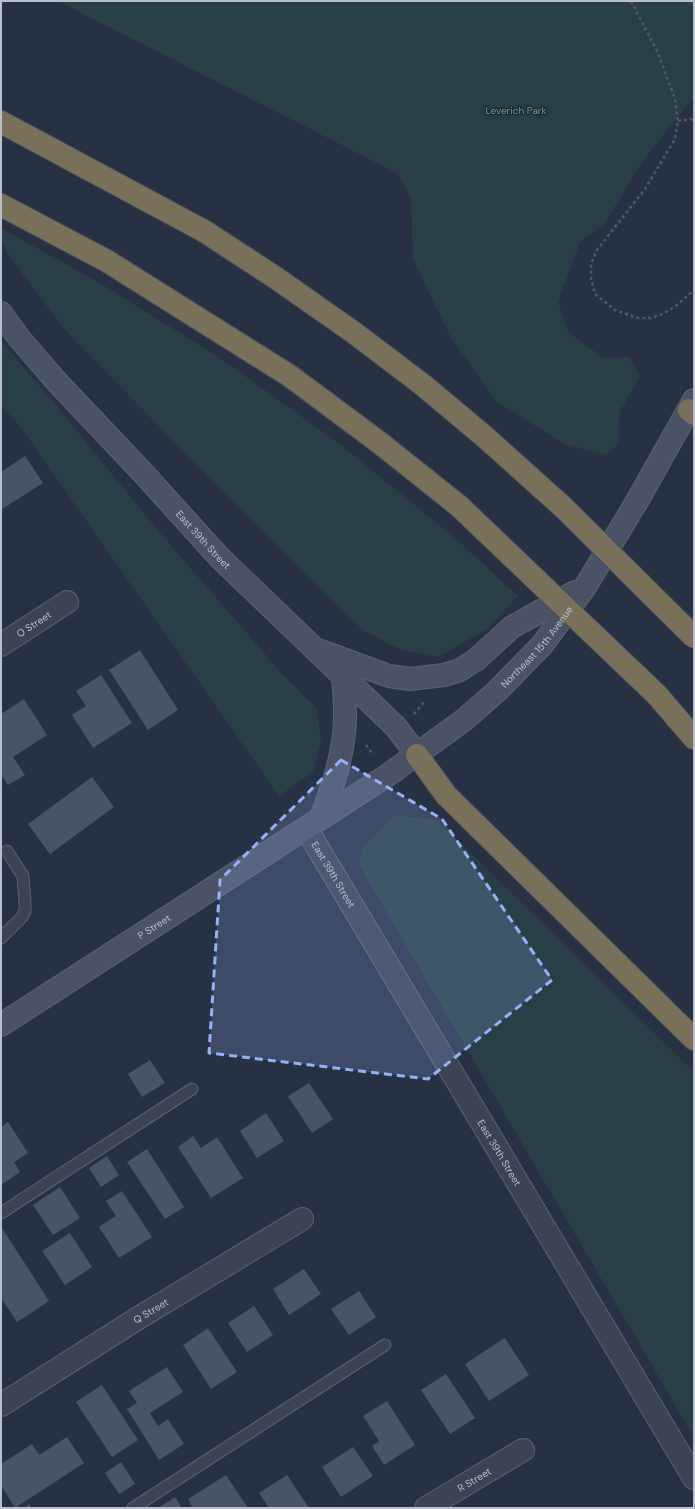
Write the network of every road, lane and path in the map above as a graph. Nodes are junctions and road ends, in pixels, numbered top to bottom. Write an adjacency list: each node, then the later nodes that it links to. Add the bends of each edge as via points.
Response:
1 (631, 1): 3 (path, via 658,54 675,99)
2 (694, 119): 3 (path)
3 (678, 121): 6 (path, via 675,139 645,189 597,250 591,264 591,278 596,294 615,310 638,318 651,318 663,314 678,305)
4 (1, 122): 11 (highway, bridge, via 204,231 353,332 423,385 485,437 564,508)
5 (1, 205): 15 (highway, bridge, via 107,261 290,376 380,443 459,506 657,695)
6 (694, 290)
7 (1, 313): 13 (main road, East 39th Street, via 56,382 219,557)
8 (692, 408): 9 (main road, Northeast 15th Avenue)
9 (585, 587): 13 (main road, via 512,628 460,670 444,675 410,679 389,676); 18 (main road, Northeast 15th Avenue, via 542,645 513,676 464,720)
10 (67, 602): 12 (street, O Street)
11 (694, 637)
12 (1, 645)
13 (312, 647): 14 (main road, East 39th Street)
14 (343, 677): 18 (main road, East 39th Street, via 396,727); 19 (main road, via 344,740 339,764)
15 (694, 738)
16 (371, 742): 17 (path, via 366,744)
17 (372, 753)
18 (417, 755): 19 (main road, Northeast 15th Avenue); 23 (highway, via 446,795)
19 (314, 823): 22 (main road, P Street); 30 (street, East 39th Street)
20 (7, 851): 21 (lane, via 23,876 25,911)
21 (1, 938)
22 (1, 1025)
23 (694, 1039)
24 (192, 1089): 25 (lane)
25 (1, 1213)
26 (302, 1219): 28 (street, Q Street)
27 (385, 1344): 31 (lane)
28 (1, 1405)
29 (523, 1450): 32 (street, R Street)
30 (694, 1478)
31 (133, 1508)
32 (426, 1508)

